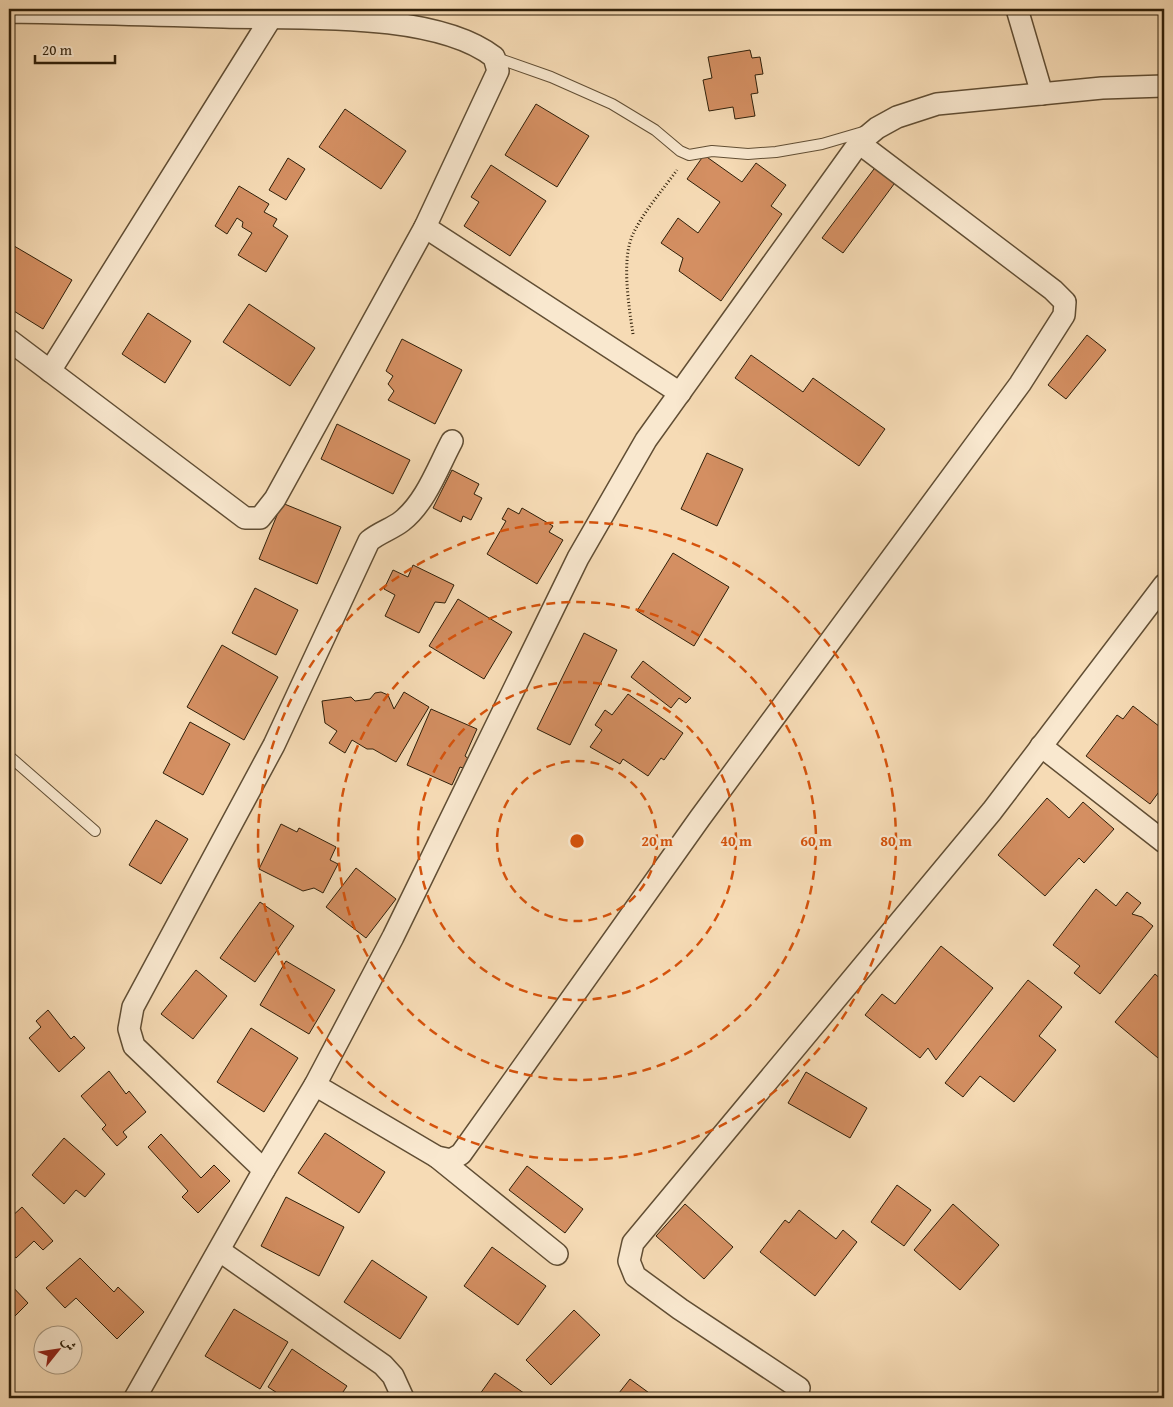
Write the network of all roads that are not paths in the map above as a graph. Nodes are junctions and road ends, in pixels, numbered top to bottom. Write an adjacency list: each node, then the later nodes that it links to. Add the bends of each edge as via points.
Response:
1 (1017, 9): 6 (street)
2 (9, 14): 3 (street)
3 (271, 18): 4 (street, via 346,20 416,27 454,35); 11 (street)
4 (494, 57): 7 (lane, via 551,77 612,104 688,155 712,151 776,152 822,144); 9 (street, via 498,71)
5 (1164, 86): 6 (street)
6 (1042, 94): 7 (street, via 937,104 897,117)
7 (877, 128): 8 (street)
8 (859, 143): 12 (street); 20 (street, via 1053,290 1065,302 1064,315 1020,384 700,818 461,1154 451,1160)
9 (425, 227): 11 (street, via 276,499 260,518 245,518); 12 (street)
10 (9, 340): 11 (street)
11 (50, 371)
12 (680, 393): 19 (street, via 646,440 578,558 393,937)
13 (452, 441): 21 (street, via 416,507 401,522 369,541 274,745 133,1007 129,1029 134,1046)
14 (1164, 585): 15 (street)
15 (1041, 746): 18 (street); 24 (street, via 992,811 633,1242 629,1261 635,1276)
16 (9, 756): 17 (lane)
17 (95, 831)
18 (1164, 842)
19 (316, 1085): 20 (street); 21 (street)
20 (436, 1157): 23 (street)
21 (264, 1170): 22 (street)
22 (220, 1251): 25 (street); 26 (street, via 383,1365)
23 (557, 1254)
24 (798, 1388)
25 (135, 1398)
26 (403, 1398)

